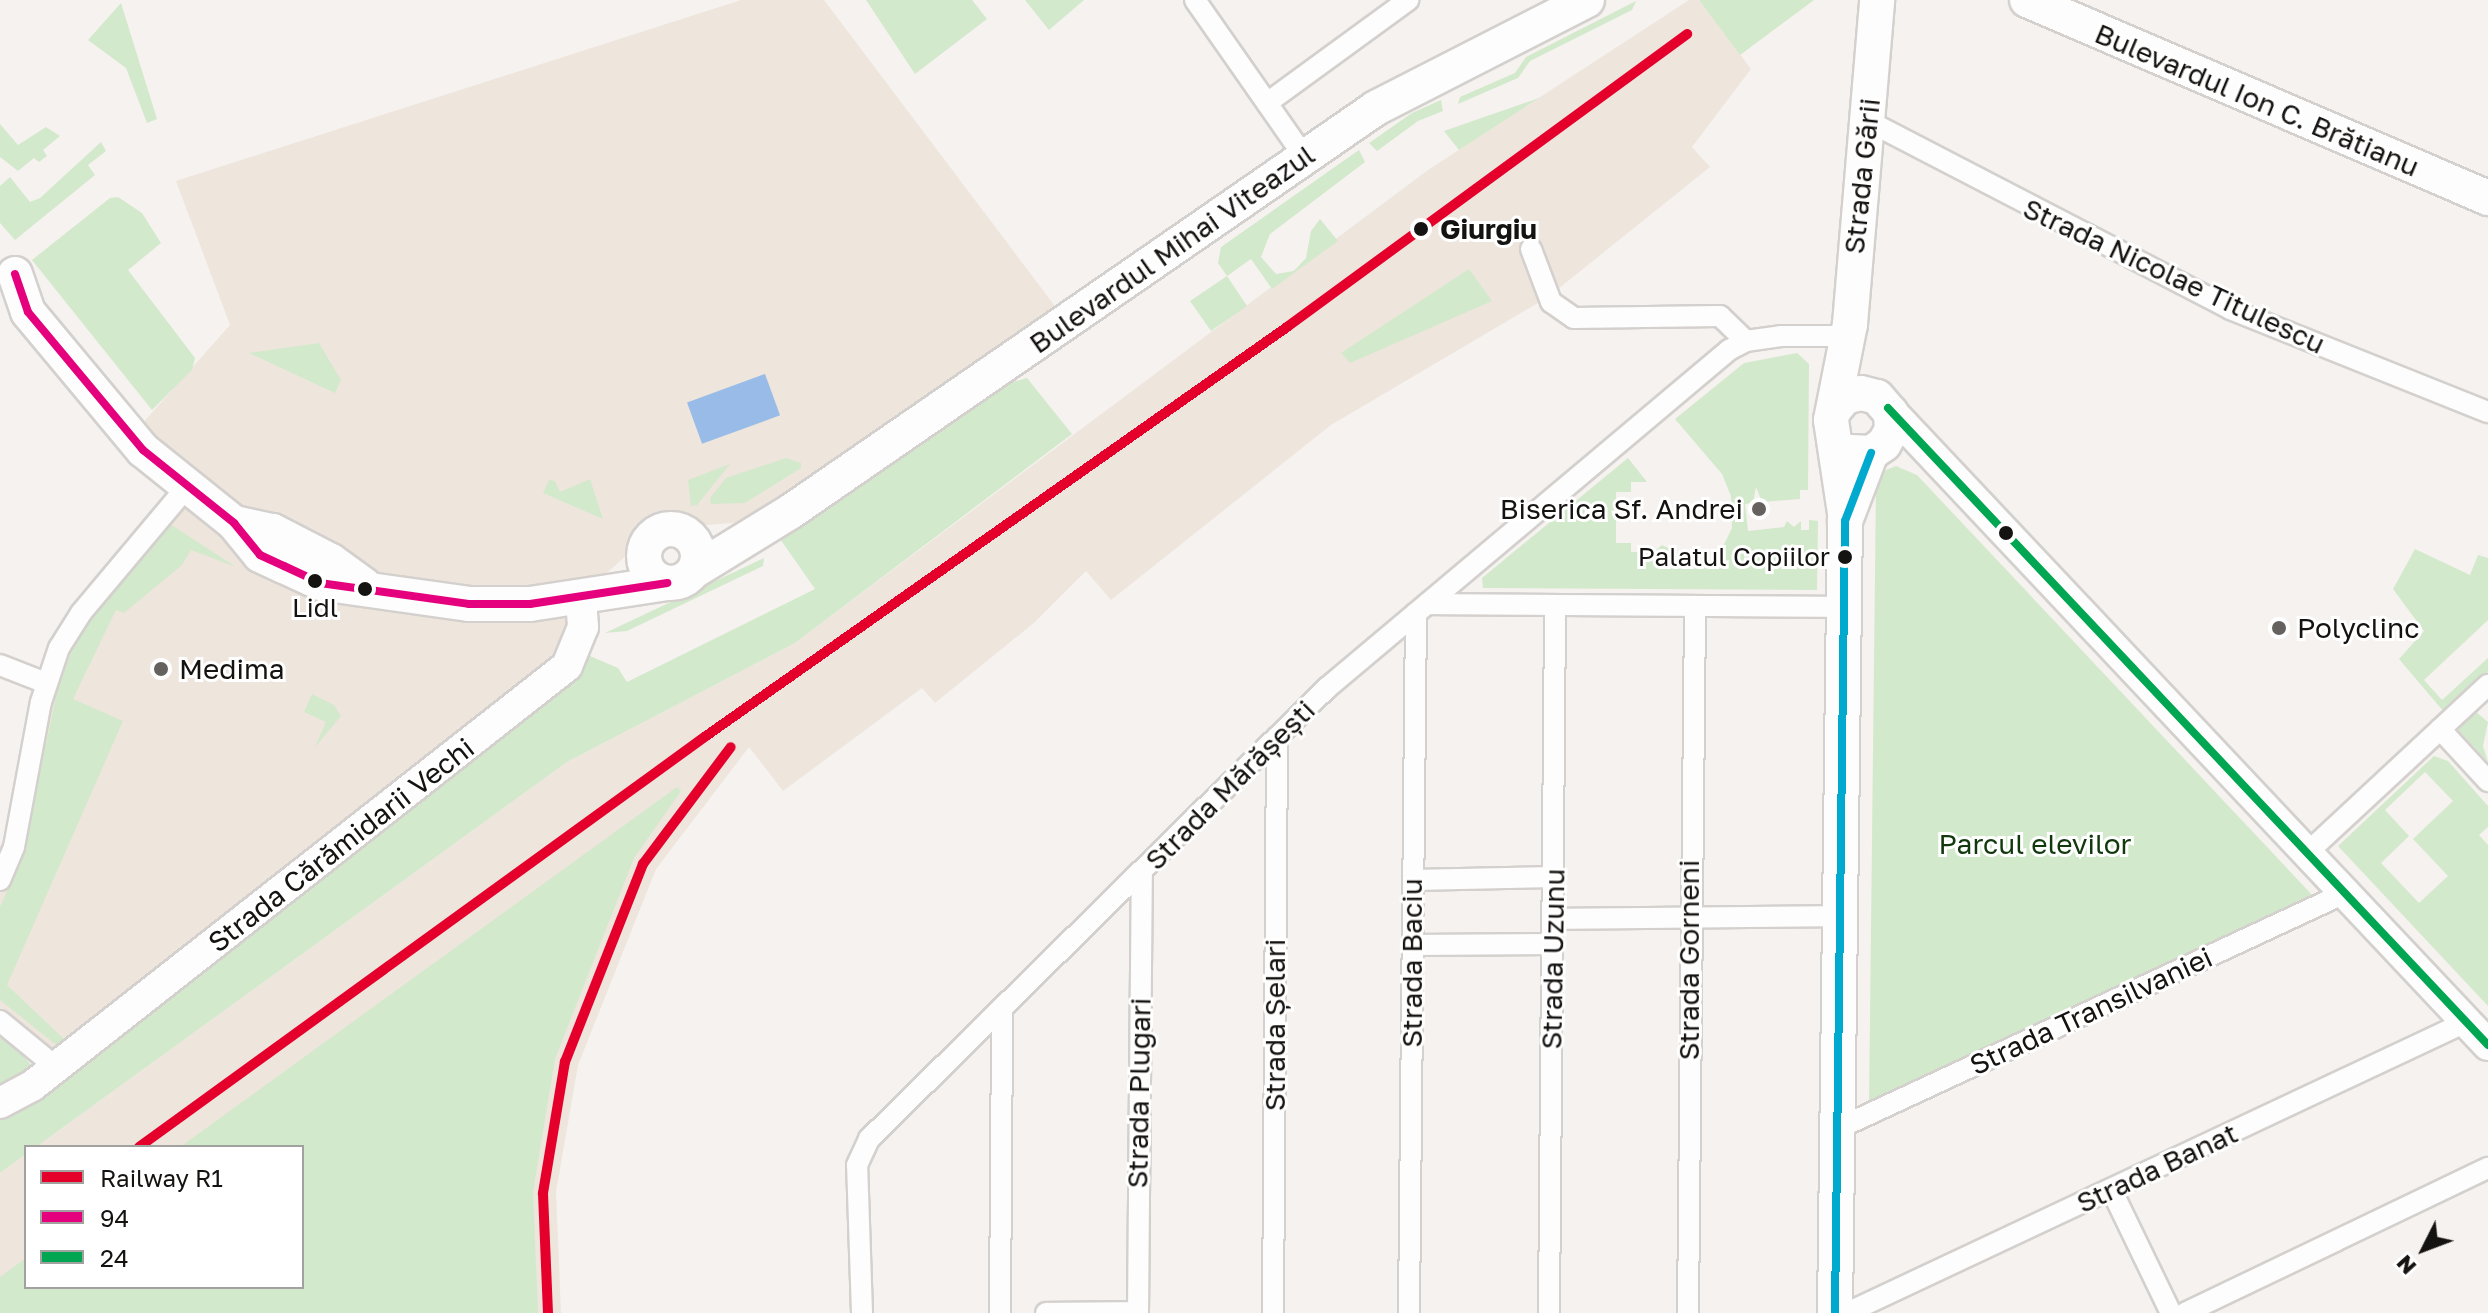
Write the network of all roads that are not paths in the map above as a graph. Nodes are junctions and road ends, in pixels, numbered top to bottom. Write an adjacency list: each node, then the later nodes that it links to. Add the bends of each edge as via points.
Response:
1 (1195, 0): 7 (street)
2 (1408, 0): 7 (street)
3 (1587, 0): 9 (main road, Bulevardul Mihai Viteazul, via 1389,101)
4 (1855, 0): 6 (main road, Strada Gării)
5 (2027, 0): 10 (main road, Bulevardul Ion C. Brătianu)
6 (1876, 14): 8 (main road, Strada Gării)
7 (1267, 103): 9 (street)
8 (1868, 121): 13 (main road, Strada Gării); 16 (street, Strada Nicolae Titulescu, via 2230,309)
9 (1304, 156): 22 (main road, Bulevardul Mihai Viteazul)
10 (2488, 198)
11 (1531, 249): 14 (street, via 1551,302 1574,318 1720,316)
12 (9, 285): 20 (main road, Bulevardul Mihai Viteazul, via 143,450)
13 (1849, 330): 14 (street); 15 (main road); 17 (main road, Strada Gării)
14 (1746, 341): 30 (street, Strada Mărășești)
15 (1882, 403): 17 (main road, via 1850,395); 18 (main road, via 1892,430); 19 (main road)
16 (2488, 412)
17 (1834, 423): 18 (main road, via 1849,452); 21 (main road, Strada Gării)
18 (1876, 451): 19 (main road); 21 (main road)
19 (1933, 457): 37 (main road)
20 (185, 489): 26 (main road, Bulevardul Mihai Viteazul, via 234,523 273,531 364,585 469,604); 32 (street, via 81,613)
21 (1845, 513): 29 (main road)
22 (772, 523): 23 (main road, Bulevardul Mihai Viteazul); 25 (main road, Bulevardul Mihai Viteazul)
23 (683, 531): 24 (main road, via 657,532); 25 (main road, via 698,550)
24 (646, 546): 25 (main road, via 647,569); 26 (main road)
25 (680, 577): 26 (main road, Bulevardul Mihai Viteazul)
26 (581, 598): 52 (main road, Strada Cărămidarii Vechi, via 581,638 567,666)
27 (1555, 605): 28 (street); 30 (street); 39 (street, Strada Uzunu)
28 (1695, 607): 29 (street); 44 (street, Strada Gorneni)
29 (1844, 607): 43 (main road)
30 (1421, 608): 35 (street, Strada Mărășești); 41 (street, Strada Baciu)
31 (0, 665): 32 (street)
32 (46, 683): 40 (street, via 14,847)
33 (2488, 685): 34 (street)
34 (2440, 729): 36 (street); 37 (street)
35 (1277, 737): 38 (street, Strada Mărășești); 61 (street, Strada Șelari)
36 (2488, 781)
37 (2307, 853): 42 (main road)
38 (1142, 872): 48 (street, Strada Mărășești); 57 (street, Strada Plugari)
39 (1554, 877): 41 (street); 45 (street, Strada Uzunu)
40 (0, 880)
41 (1413, 880): 47 (street, Strada Baciu)
42 (2345, 893): 50 (main road); 54 (street, Strada Transilvaniei)
43 (1841, 916): 44 (street); 54 (main road)
44 (1689, 917): 45 (street); 64 (street, Strada Gorneni)
45 (1553, 919): 46 (street, Strada Uzunu)
46 (1553, 944): 47 (street); 63 (street, Strada Uzunu)
47 (1412, 945): 62 (street, Strada Baciu)
48 (1002, 1008): 58 (street, Strada Mărășești, via 859,1155); 59 (street)
49 (0, 1021): 52 (street)
50 (2466, 1022): 51 (main road); 56 (street, Strada Banat)
51 (2488, 1045)
52 (56, 1067): 53 (main road, Strada Cărămidarii Vechi)
53 (0, 1103)
54 (1837, 1129): 65 (main road)
55 (2488, 1168): 68 (street)
56 (2111, 1189): 66 (street, Strada Banat); 67 (street)
57 (1138, 1312): 60 (street)
58 (862, 1313)
59 (1000, 1313)
60 (1046, 1313)
61 (1273, 1313)
62 (1409, 1313)
63 (1549, 1313)
64 (1688, 1313)
65 (1835, 1313)
66 (1847, 1313)
67 (2171, 1313)
68 (2185, 1313)

